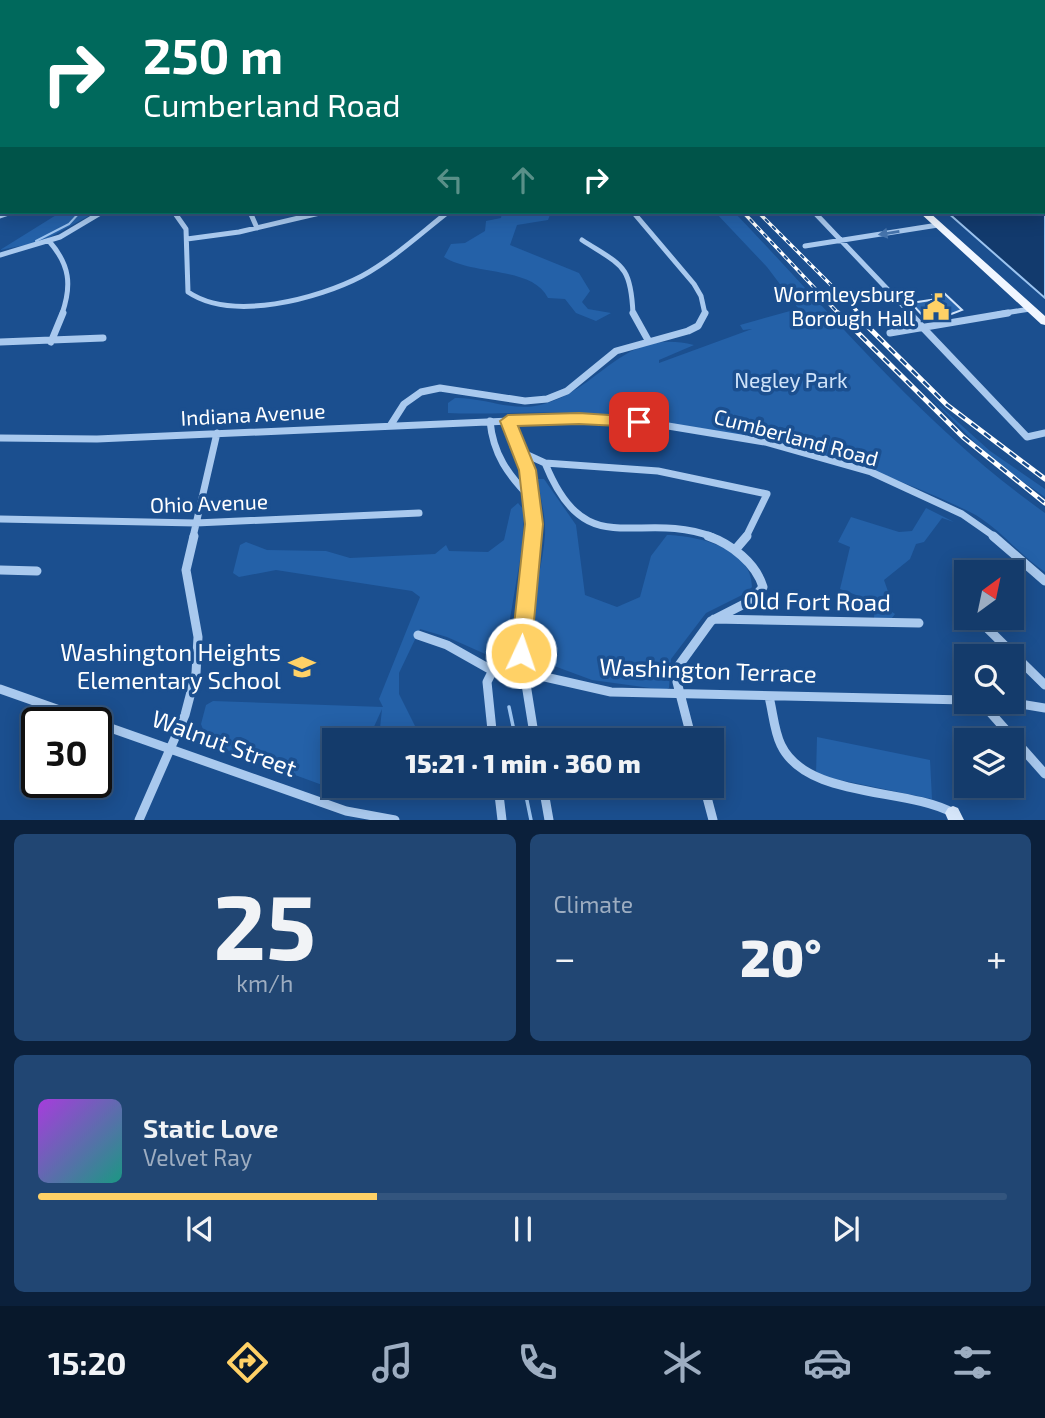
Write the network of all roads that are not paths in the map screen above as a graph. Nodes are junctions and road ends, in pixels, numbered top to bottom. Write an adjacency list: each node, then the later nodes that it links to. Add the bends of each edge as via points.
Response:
1 (99, 214): 14 (street)
2 (176, 214): 11 (street, via 185,226)
3 (251, 214): 10 (street)
4 (316, 214): 10 (street)
5 (445, 214): 11 (street, via 352,281 233,309 206,305 188,292)
6 (635, 214): 22 (street, via 706,308 701,324 691,330)
7 (816, 214): 13 (street)
8 (926, 214): 9 (main road)
9 (938, 225): 13 (street, one-way to 13); 17 (main road)
10 (257, 228): 11 (street)
11 (187, 239)
12 (582, 240): 22 (street, via 624,267 632,284 633,315)
13 (840, 240): 15 (street); 19 (street)
14 (49, 242): 16 (street); 24 (street, via 64,256 71,278)
15 (804, 246)
16 (0, 255)
17 (1030, 309): 18 (main road); 19 (street)
18 (1045, 322)
19 (922, 327): 20 (street); 29 (street, via 1027,437)
20 (890, 333)
21 (103, 338): 24 (street)
22 (648, 340): 27 (street, via 606,357 572,388 552,398 508,402 442,387 406,400)
23 (0, 342): 24 (street)
24 (51, 342)
25 (490, 421): 26 (street, Indiana Avenue); 27 (street, Indiana Avenue); 33 (street, via 492,446 500,465)
26 (508, 421): 31 (street); 40 (street, Cumberland Road, via 612,419 667,425 830,461 948,506 999,540)
27 (390, 426): 28 (street, Indiana Avenue)
28 (218, 433): 30 (street, Indiana Avenue); 36 (street)
29 (1045, 433)
30 (0, 438)
31 (521, 452): 32 (street); 33 (street)
32 (545, 463): 37 (street, via 557,489 581,519 613,527 691,529); 37 (street, via 658,471 767,494 745,540)
33 (532, 498): 46 (street, via 534,524 522,641)
34 (419, 513): 36 (street, Ohio Avenue)
35 (0, 519): 36 (street, Ohio Avenue)
36 (196, 523): 58 (street, via 186,570 199,652 190,701)
37 (735, 550): 41 (street, via 759,574 762,589 752,600)
38 (0, 570): 39 (street)
39 (37, 571)
40 (1045, 581)
41 (714, 619): 42 (street, Old Fort Road); 49 (street, via 677,668)
42 (919, 623)
43 (989, 630): 47 (street)
44 (418, 635): 45 (street, Washington Terrace, via 447,645)
45 (492, 672): 46 (street, Washington Terrace, via 507,678); 55 (street, via 487,682)
46 (524, 676): 49 (street, Washington Terrace, via 611,692); 56 (street)
47 (1045, 685)
48 (0, 689): 58 (street, Walnut Street)
49 (680, 695): 50 (street, Washington Terrace); 57 (street)
50 (769, 696): 51 (street, Washington Terrace); 63 (street, via 781,745 802,771 827,781 936,804)
51 (954, 700)
52 (1024, 705): 53 (street)
53 (1045, 708)
54 (992, 714): 59 (street)
55 (491, 728)
56 (533, 728)
57 (689, 728)
58 (172, 747): 64 (street); 65 (street, Walnut Street, via 346,811)
59 (1045, 774)
60 (499, 798): 66 (street)
61 (545, 798): 67 (street)
62 (707, 798): 68 (street)
63 (955, 816)
64 (139, 820)
65 (395, 820)
66 (502, 820)
67 (548, 820)
68 (713, 820)

